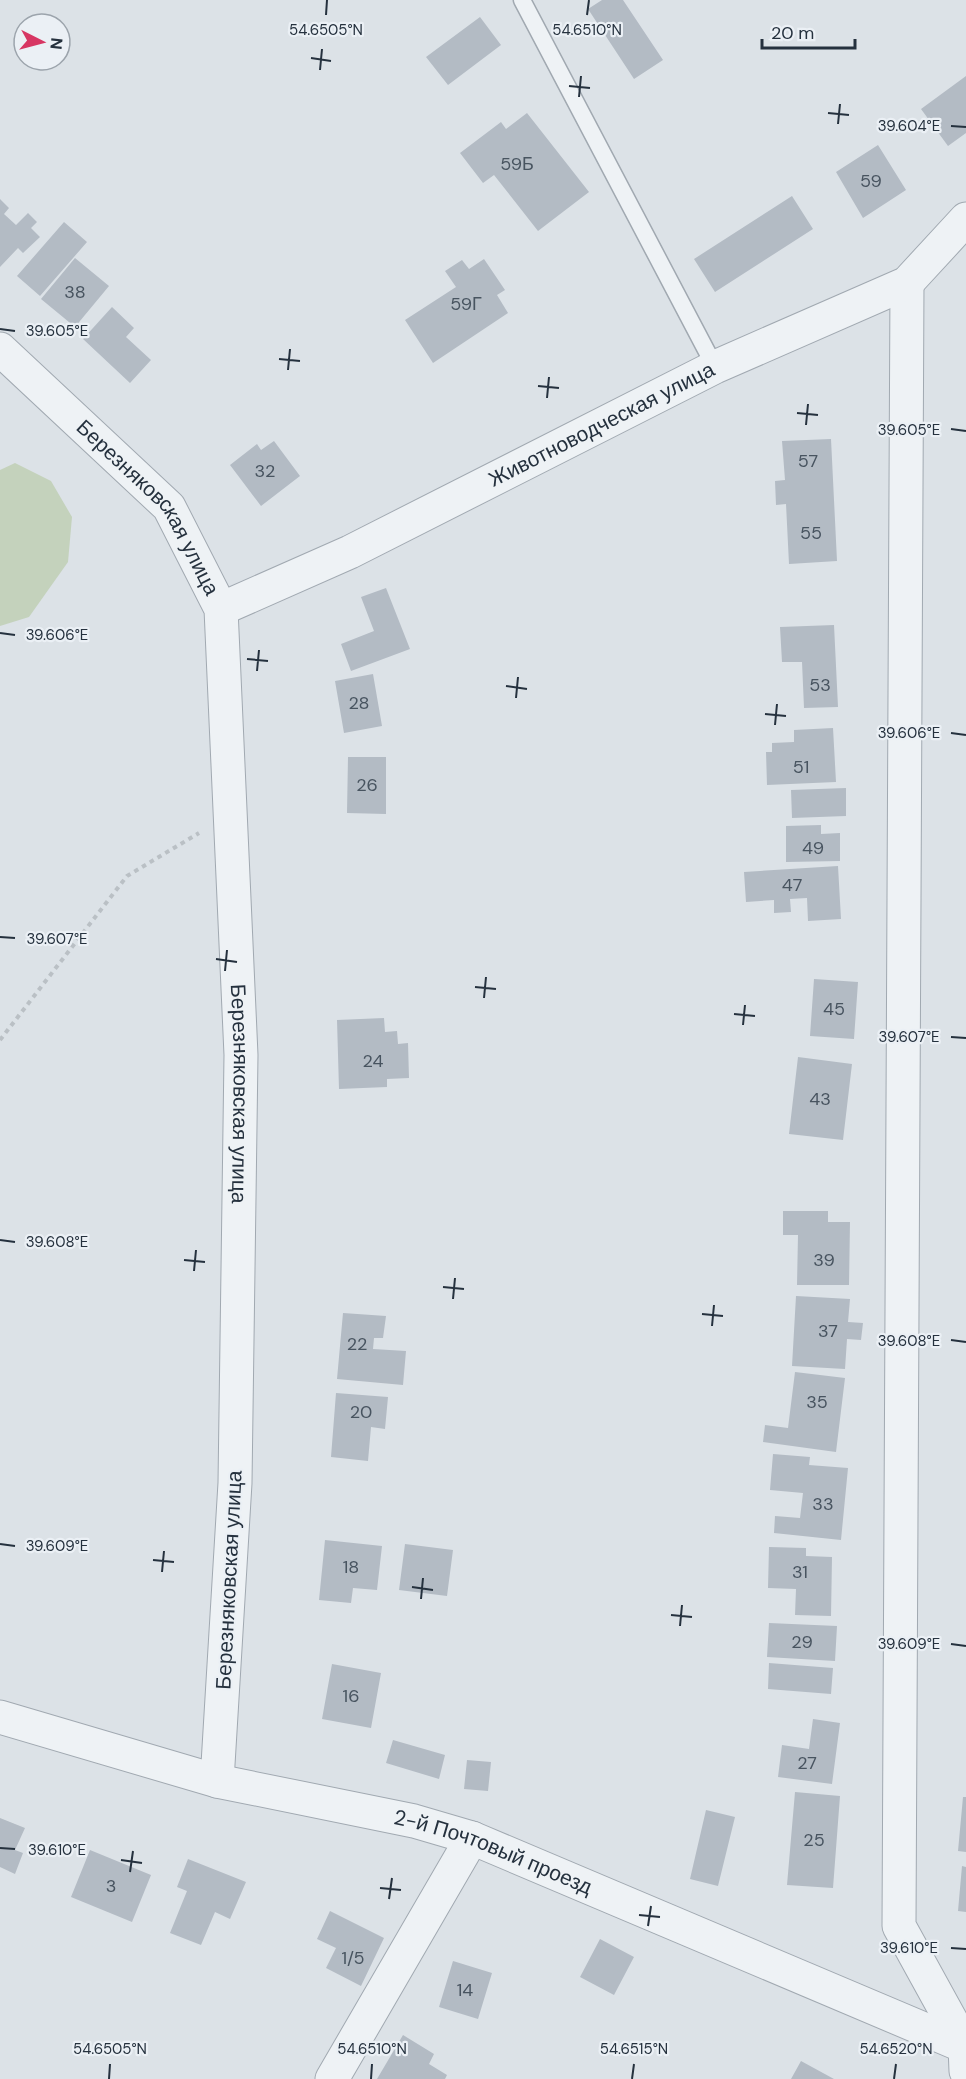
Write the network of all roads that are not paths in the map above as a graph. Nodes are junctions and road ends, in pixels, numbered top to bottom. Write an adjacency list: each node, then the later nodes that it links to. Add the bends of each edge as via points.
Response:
1 (522, 0): 5 (lane)
2 (966, 219): 3 (street, Животноводческая улица)
3 (907, 283): 5 (street, Животноводческая улица); 10 (street, via 899,1926)
4 (0, 348): 6 (street, Березняковская улица, via 169,507)
5 (716, 367): 6 (street, Животноводческая улица, via 350,552)
6 (221, 609): 8 (street, Березняковская улица, via 241,1055 235,1483)
7 (0, 1717): 8 (street, 2-й Почтовый проезд)
8 (217, 1781): 9 (street, 2-й Почтовый проезд, via 414,1821)
9 (472, 1838): 10 (street, 2-й Почтовый проезд); 11 (street)
10 (966, 2055)
11 (332, 2079)

